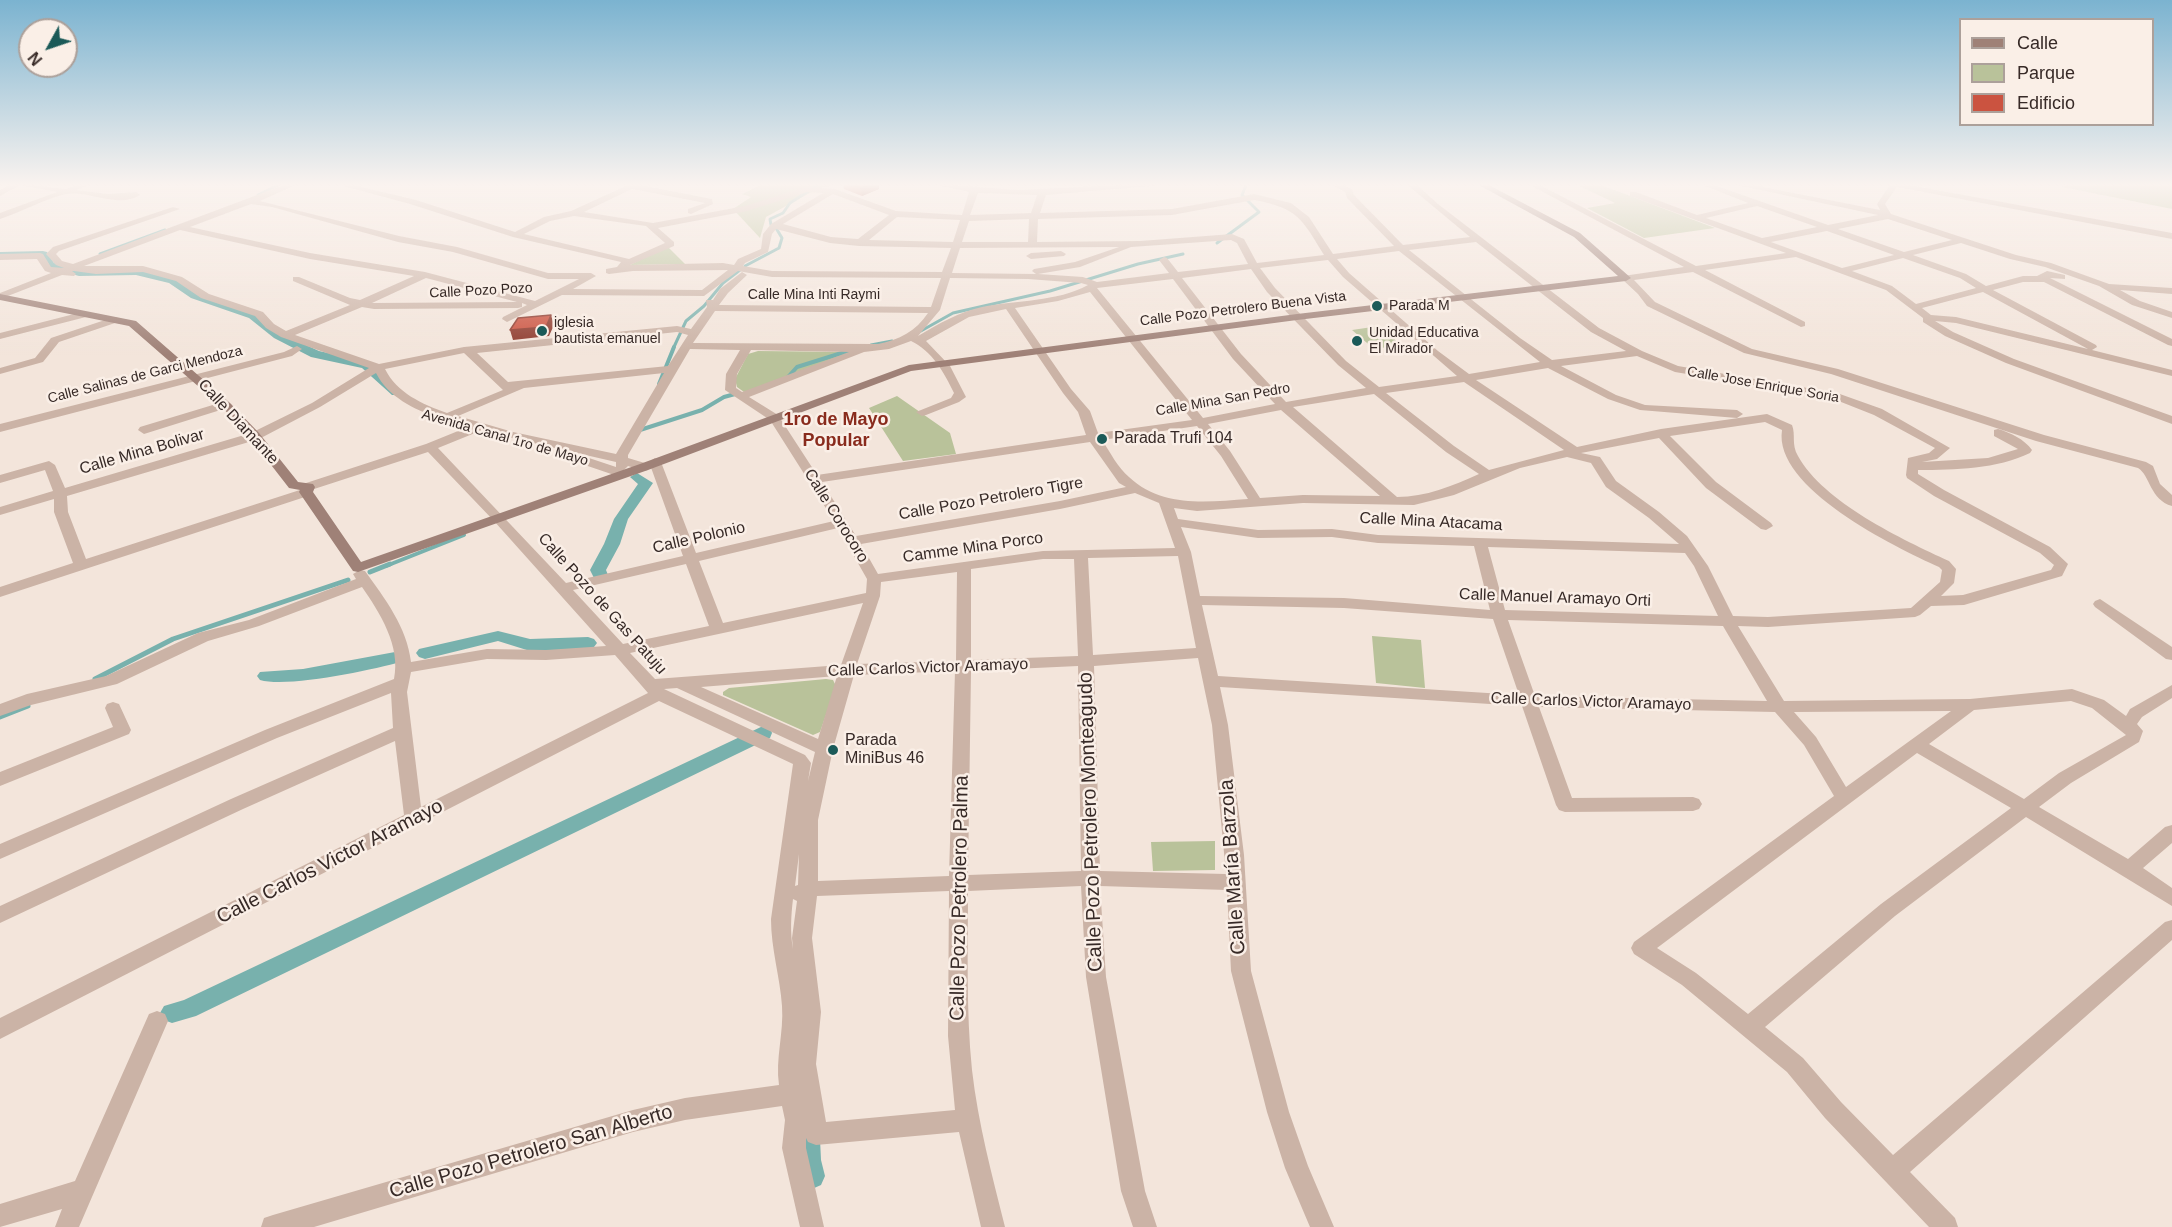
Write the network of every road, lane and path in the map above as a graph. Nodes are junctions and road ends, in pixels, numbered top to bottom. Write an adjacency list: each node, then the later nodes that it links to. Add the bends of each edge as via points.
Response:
1 (82, 240): 41 (street, via 51,254 59,263)
2 (143, 240): 41 (street)
3 (239, 240): 47 (street)
4 (405, 240): 49 (street, via 454,249 548,276)
5 (538, 240): 38 (street)
6 (666, 240): 38 (street, Calle Pozo Pozo, via 670,244)
7 (767, 240): 40 (street, via 765,250 741,261)
8 (837, 240): 26 (street)
9 (862, 240): 26 (street)
10 (958, 240): 28 (street)
11 (1032, 240): 29 (street)
12 (1189, 240): 27 (street)
13 (1239, 240): 39 (street)
14 (1319, 240): 36 (street)
15 (1393, 240): 30 (street)
16 (1469, 240): 30 (street)
17 (1481, 240): 57 (street, Calle Jose Enrique Soria)
18 (1583, 240): 52 (street)
19 (1639, 240): 42 (street)
20 (1757, 240): 25 (street)
21 (1769, 240): 25 (street)
22 (1861, 240): 33 (street)
23 (1961, 240): 33 (street)
24 (1962, 240): 55 (street)
25 (1761, 242): 32 (street)
26 (859, 243): 28 (street)
27 (1140, 244): 29 (street); 31 (street)
28 (956, 245): 29 (street); 48 (street)
29 (1032, 245)
30 (1402, 249): 36 (street); 63 (street)
31 (1106, 255): 34 (street); 50 (street)
32 (1796, 255): 42 (street, Calle Pozo Petrolero Buena Vista); 44 (street)
33 (1903, 255): 44 (street); 58 (street, via 1963,276)
34 (1031, 256)
35 (0, 257): 46 (street, via 40,256 48,268)
36 (1330, 257): 39 (street); 67 (street)
37 (1164, 260): 51 (street)
38 (631, 262): 45 (street, Calle Pozo Pozo)
39 (1254, 266): 51 (street); 73 (street)
40 (738, 267): 43 (street); 45 (street, via 633,268); 60 (street)
41 (75, 268): 46 (street); 80 (street, via 143,269 179,279 205,296 259,314)
42 (1695, 270): 52 (street, Calle Pozo Petrolero Buena Vista); 77 (street)
43 (750, 271): 48 (street); 69 (street, via 733,281)
44 (1840, 271): 68 (street, via 1889,288)
45 (609, 272): 49 (street, Calle Pozo Pozo)
46 (62, 273): 62 (street); 87 (street, via 123,273 160,281 188,297 249,317 260,328)
47 (424, 275): 64 (street); 65 (street)
48 (946, 275): 50 (street); 70 (street)
49 (591, 276): 61 (street, Calle Pozo Pozo)
50 (1028, 276): 56 (street, via 1083,280)
51 (1176, 276): 56 (street); 78 (street)
52 (1626, 278): 57 (street, Calle Pozo Petrolero Buena Vista); 103 (street, via 1651,304 1738,347 1834,370)
53 (296, 279): 64 (street, Calle Pozo Pozo)
54 (2045, 279): 55 (street, via 2043,274); 58 (street, via 2023,279); 84 (street)
55 (2102, 284): 59 (street); 72 (street, via 2136,303)
56 (1094, 287): 66 (street); 82 (street)
57 (1540, 287): 63 (street, Calle Pozo Petrolero Buena Vista); 91 (street, Calle Jose Enrique Soria, via 1595,330)
58 (1985, 289): 68 (street); 92 (street)
59 (2172, 291)
60 (704, 293): 61 (street); 69 (street, via 710,296)
61 (555, 294): 65 (street, Calle Pozo Pozo)
62 (0, 296): 71 (street, Calle Diamante)
63 (1461, 297): 67 (street, Calle Pozo Petrolero Buena Vista); 94 (street)
64 (359, 304): 65 (street, Calle Pozo Pozo, via 399,308); 80 (street)
65 (536, 304): 75 (street)
66 (1009, 306): 83 (street, via 961,317); 90 (street)
67 (1382, 307): 73 (street, Calle Pozo Petrolero Buena Vista); 100 (street)
68 (1916, 307): 74 (street)
69 (713, 308): 70 (street, Calle Mina Inti Raymi); 79 (street)
70 (935, 310): 83 (street)
71 (82, 315): 76 (street, Calle Diamante); 81 (street)
72 (2172, 315)
73 (1297, 317): 78 (street, Calle Pozo Petrolero Buena Vista); 102 (street, via 1341,363)
74 (1929, 318): 92 (street, via 1956,320); 111 (street, via 1929,323 1949,334 2002,357)
75 (507, 319)
76 (114, 320): 97 (street, via 55,340 39,360); 99 (street, Calle Diamante, via 132,323)
77 (1801, 324)
78 (1214, 327): 82 (street, Calle Pozo Petrolero Buena Vista); 106 (street)
79 (694, 333): 85 (street); 89 (street, Calle Mina Bolivar, via 677,329)
80 (285, 335): 96 (street)
81 (0, 336)
82 (1132, 338): 90 (street, Calle Pozo Petrolero Buena Vista); 112 (street)
83 (915, 339): 88 (street); 93 (street)
84 (2172, 343)
85 (686, 346): 86 (street); 95 (street)
86 (747, 348): 88 (street); 104 (street, via 729,379 731,390)
87 (297, 349): 96 (street, via 330,362); 99 (street, Calle Salinas de Garci Mendoza)
88 (867, 349): 104 (street)
89 (468, 351): 96 (street, Calle Mina Bolivar, via 457,350); 101 (street)
90 (1038, 352): 93 (street, Calle Pozo Petrolero Buena Vista); 118 (street, via 1084,411)
91 (1638, 353): 94 (street, Calle Mina San Pedro); 122 (street, Calle Jose Enrique Soria, via 1685,371 1821,392 1878,412 1944,448 1933,456 1912,461)
92 (2122, 361): 98 (street)
93 (942, 363): 107 (street, via 960,397); 108 (street, Calle Pozo Petrolero Buena Vista, via 896,371)
94 (1550, 364): 100 (street, Calle Mina San Pedro); 109 (street, via 1597,390 1644,408)
95 (672, 369): 101 (street); 123 (street, via 628,442)
96 (373, 370): 110 (street, Avenida Canal 1ro de Mayo, via 396,392); 117 (street, Calle Mina Bolivar)
97 (0, 371)
98 (2172, 373)
99 (197, 378): 105 (street, Calle Diamante); 113 (street, Calle Salinas de Garci Mendoza)
100 (1464, 378): 102 (street, Calle Mina San Pedro); 120 (street)
101 (508, 388): 110 (street)
102 (1376, 391): 106 (street, Calle Mina San Pedro); 124 (street)
103 (1907, 395): 122 (street, via 2013,440 2026,450 1962,465); 133 (street, via 2065,445 2134,462 2150,470 2149,478)
104 (741, 396): 108 (street, Calle Corocoro)
105 (226, 405): 114 (street); 117 (street, Calle Diamante)
106 (1284, 405): 112 (street, Calle Mina San Pedro); 132 (street)
107 (922, 412)
108 (774, 418): 121 (street, Calle Pozo Petrolero Buena Vista); 126 (street, Calle Corocoro)
109 (1767, 418): 116 (street); 153 (street, via 1788,428 1784,436 1786,446 1812,482 1892,540 1949,569 1947,583)
110 (442, 419): 115 (street, Avenida Canal 1ro de Mayo); 123 (street, Avenida Canal 1ro de Mayo)
111 (2172, 420)
112 (1200, 422): 118 (street, Calle Mina San Pedro); 131 (street)
113 (0, 428)
114 (144, 430)
115 (471, 430): 119 (street); 123 (street, Avenida Canal 1ro de Mayo, via 538,450)
116 (1661, 433): 120 (street); 138 (street, via 1711,484)
117 (255, 436): 128 (street, Calle Diamante, via 294,485); 129 (street, Calle Mina Bolivar)
118 (1093, 437): 126 (street, Calle Mina San Pedro); 127 (street)
119 (430, 447): 128 (street); 135 (street, Calle Pozo de Gas Patuju)
120 (1569, 452): 124 (street); 141 (street, via 1596,460 1611,484 1654,515)
121 (649, 464): 123 (street, Calle Pozo Petrolero Buena Vista); 144 (street)
122 (1912, 466): 153 (street, via 1912,475 1939,493 2045,550 2061,564 2057,573 1964,600)
123 (622, 467): 135 (street, Calle Pozo Petrolero Buena Vista)
124 (1488, 475): 132 (street, via 1438,495)
125 (0, 478): 129 (street, via 49,465)
126 (813, 479): 137 (street, Calle Corocoro)
127 (1135, 489): 130 (street); 139 (street, Calle Pozo Petrolero Tigre)
128 (307, 490): 145 (street); 147 (street, Calle Diamante)
129 (60, 493): 134 (street, Calle Mina Bolivar); 145 (street, via 61,512)
130 (1165, 502): 131 (street, via 1197,507); 136 (street, Calle María Barzola)
131 (1256, 502): 132 (street)
132 (1395, 502)
133 (2172, 502)
134 (0, 511)
135 (499, 518): 147 (street, Calle Pozo Petrolero Buena Vista); 149 (street, Calle Pozo de Gas Patuju)
136 (1174, 522): 140 (street, Calle Mina Atacama, via 1258,534 1332,533); 142 (street, Calle María Barzola)
137 (842, 523): 139 (street, Calle Corocoro); 144 (street, Calle Polonio)
138 (1766, 526)
139 (852, 541): 148 (street, Calle Corocoro)
140 (1479, 543): 141 (street, Calle Mina Atacama); 155 (street)
141 (1689, 549): 156 (street)
142 (1184, 552): 143 (street, Camme Mina Porco); 152 (street, Calle María Barzola)
143 (1081, 555): 146 (street, Camme Mina Porco, via 1042,555); 161 (street, Calle Pozo Petrolero Monteagudo)
144 (692, 558): 149 (street, Calle Polonio); 157 (street)
145 (81, 566): 150 (street)
146 (964, 566): 148 (street, Camme Mina Porco); 162 (street, Calle Pozo Petrolero Palma)
147 (361, 575): 164 (street, Calle Diamante, via 387,612 402,651); 173 (street, via 254,623 203,637 111,680)
148 (874, 579): 151 (street, Calle Corocoro)
149 (563, 588): 158 (street, Calle Pozo de Gas Patuju)
150 (0, 592)
151 (873, 596): 157 (street); 163 (street, Calle Corocoro)
152 (1194, 600): 155 (street, Calle Manuel Aramayo Orti, via 1333,603); 159 (street, Calle María Barzola)
153 (1928, 602): 156 (street, Calle Manuel Aramayo Orti, via 1915,612 1768,622)
154 (2100, 604): 160 (street)
155 (1499, 615): 156 (street, Calle Manuel Aramayo Orti); 169 (street)
156 (1726, 620): 170 (street)
157 (718, 629): 158 (street)
158 (619, 650): 164 (street, via 487,654); 167 (street, Calle Pozo de Gas Patuju)
159 (1205, 652): 161 (street, Calle Carlos Victor Aramayo); 165 (street, Calle María Barzola)
160 (2172, 655)
161 (1085, 661): 162 (street, Calle Carlos Victor Aramayo); 186 (street, Calle Pozo Petrolero Monteagudo)
162 (965, 666): 163 (street, Calle Carlos Victor Aramayo); 187 (street, Calle Pozo Petrolero Palma)
163 (847, 670): 166 (street, Calle Carlos Victor Aramayo); 177 (street, Calle Corocoro)
164 (403, 675): 175 (street, Calle Diamante, via 399,692); 184 (street)
165 (1212, 681): 169 (street, Calle Carlos Victor Aramayo); 188 (street, Calle María Barzola, via 1229,790)
166 (680, 684): 167 (street, Calle Carlos Victor Aramayo); 177 (street)
167 (655, 690): 182 (street, Calle Carlos Victor Aramayo); 191 (street, Calle Pozo de Gas Patuju, via 799,759 802,766)
168 (2172, 691): 174 (street, via 2136,713)
169 (1527, 701): 170 (street, Calle Carlos Victor Aramayo); 180 (street, via 1565,805)
170 (1778, 705): 171 (street, Calle Carlos Victor Aramayo); 179 (street, via 1810,741)
171 (1970, 705): 174 (street, Calle Carlos Victor Aramayo, via 2072,695 2098,704); 176 (street)
172 (113, 708): 178 (street, via 123,730)
173 (0, 710)
174 (2128, 725): 181 (street, via 2135,731 2133,738 2065,778)
175 (402, 731): 182 (street, Calle Diamante); 192 (street)
176 (1916, 744): 179 (street); 181 (street)
177 (825, 749): 189 (street, via 809,820)
178 (0, 780)
179 (1844, 798): 195 (street, via 1641,948 1689,979)
180 (1693, 804)
181 (2025, 808): 185 (street); 195 (street, via 1888,910)
182 (414, 819): 196 (street, Calle Carlos Victor Aramayo)
183 (2172, 832): 185 (street)
184 (0, 852)
185 (2129, 869): 190 (street)
186 (1091, 878): 187 (street); 188 (street); 206 (street, Calle Pozo Petrolero Monteagudo, via 1096,977 1133,1191)
187 (958, 881): 189 (street); 198 (street, Calle Pozo Petrolero Palma, via 958,1004)
188 (1235, 882): 207 (street, Calle María Barzola, via 1241,972 1278,1112)
189 (808, 889): 191 (street); 198 (street, via 802,938 810,1012 805,1064 816,1134)
190 (2172, 898)
191 (785, 899): 197 (street, via 781,938 793,1008 788,1070)
192 (0, 915)
193 (2172, 928): 199 (street)
194 (157, 1021): 200 (street)
195 (1749, 1027): 199 (street, via 1795,1065)
196 (0, 1029)
197 (792, 1094): 203 (street, Calle Pozo Petrolero San Alberto, via 685,1109 633,1121); 204 (street, via 796,1120 794,1148)
198 (968, 1120): 205 (street, Calle Pozo Petrolero Palma)
199 (1892, 1172): 208 (street)
200 (85, 1190): 201 (street); 202 (street)
201 (0, 1216)
202 (67, 1227)
203 (273, 1227)
204 (812, 1227)
205 (993, 1227)
206 (1145, 1227)
207 (1322, 1227)
208 (1946, 1227)

